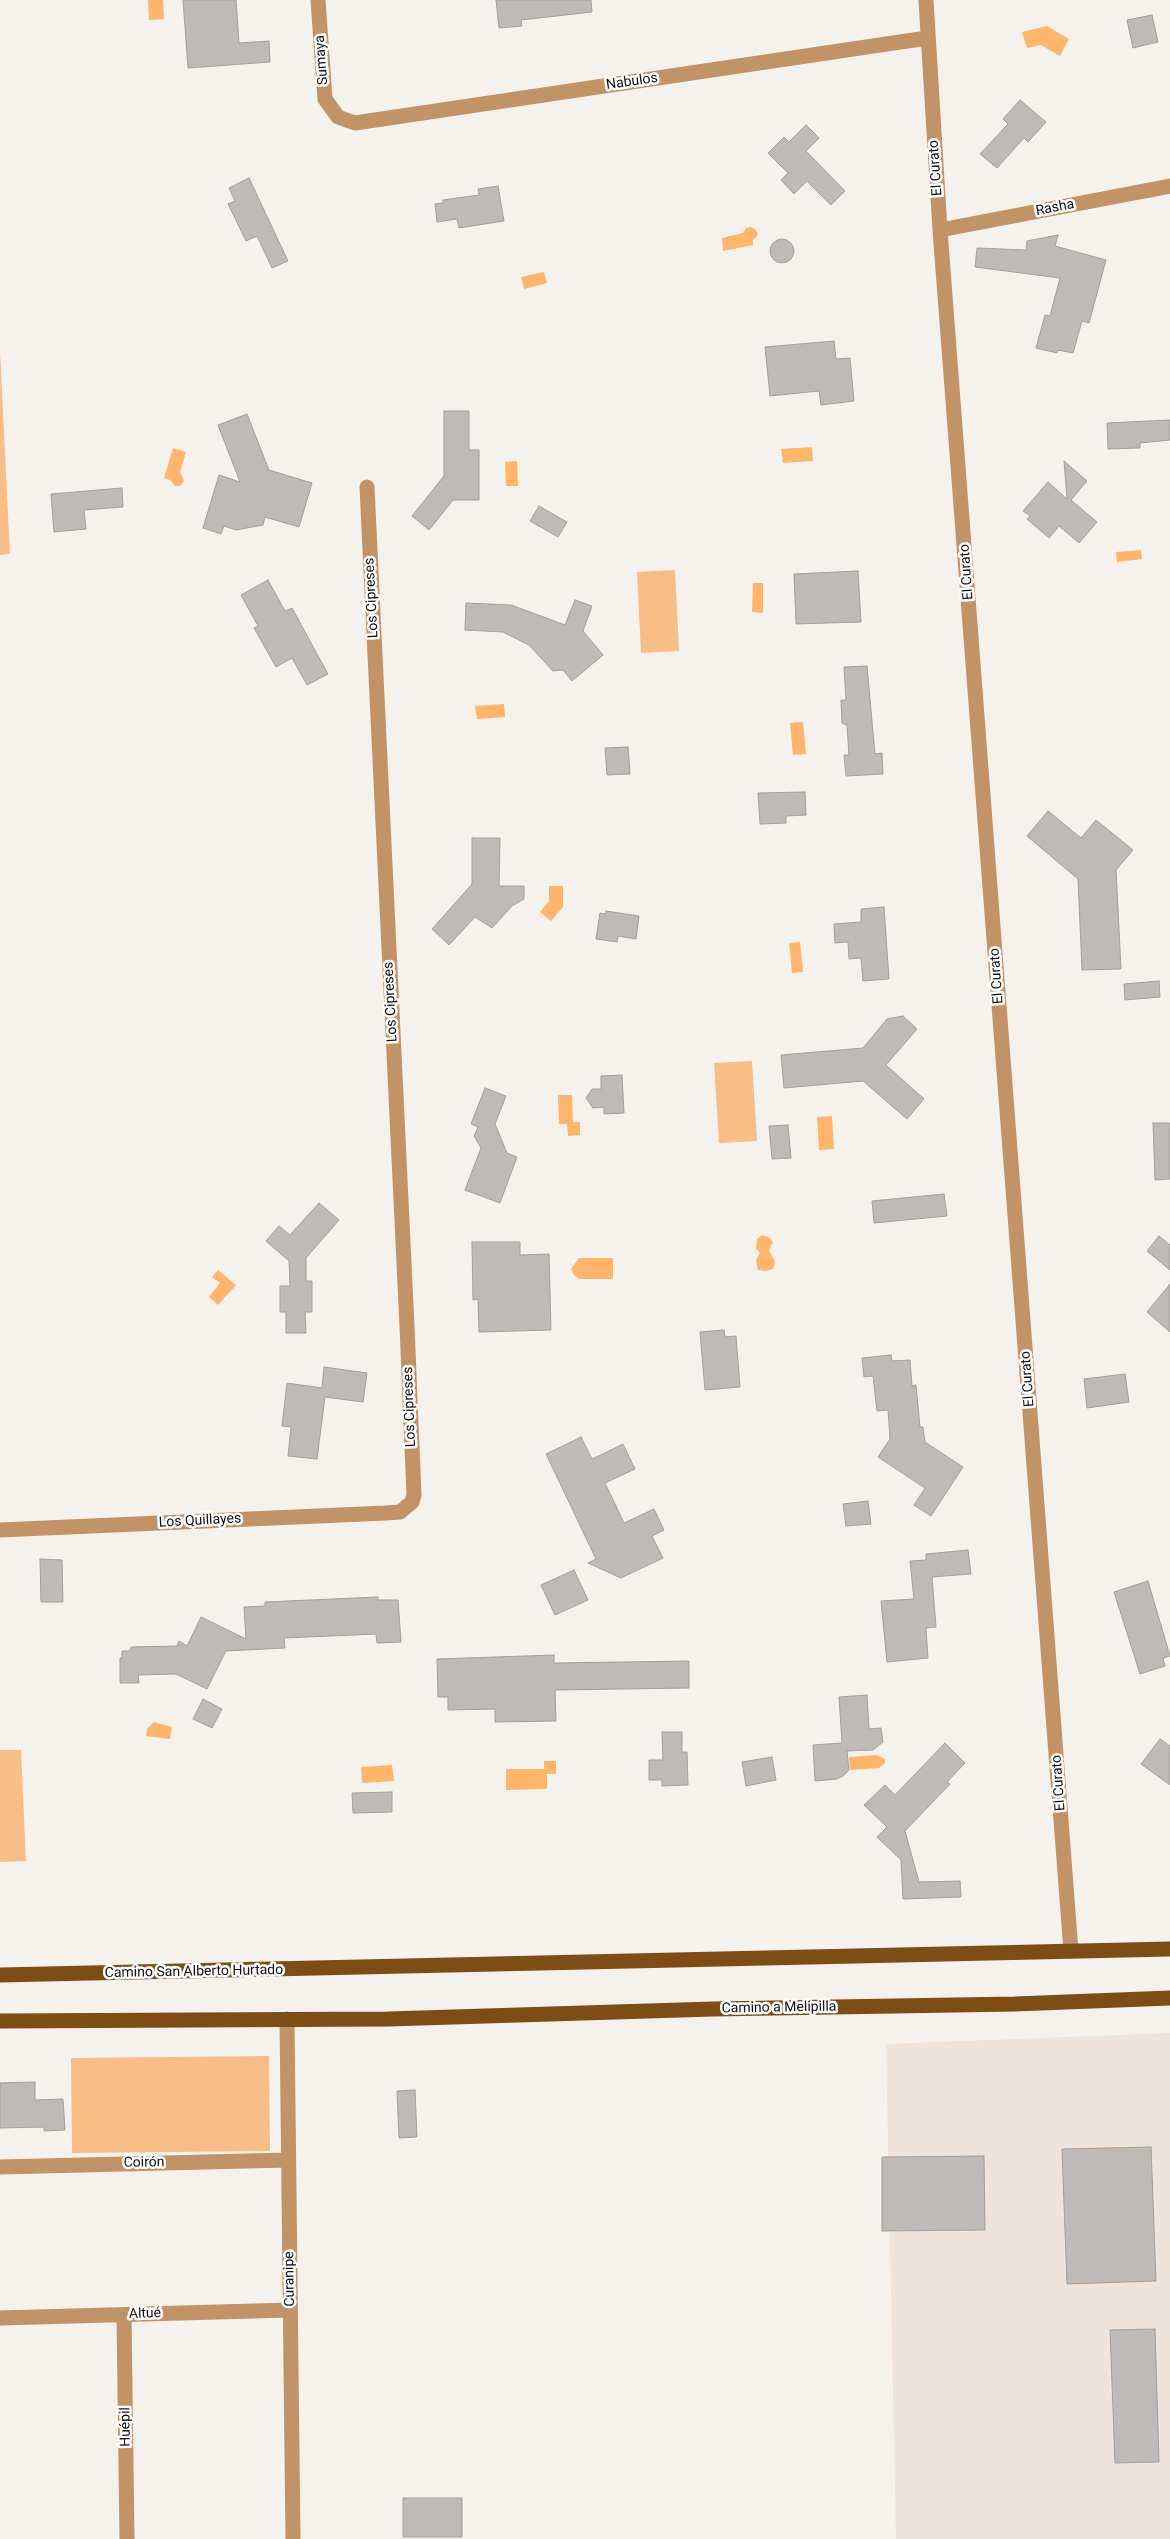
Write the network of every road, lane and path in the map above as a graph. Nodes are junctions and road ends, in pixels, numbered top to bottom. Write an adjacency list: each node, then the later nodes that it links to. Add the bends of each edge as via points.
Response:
1 (318, 0): 4 (street, Sumaya, via 323,88 325,99)
2 (926, 0): 3 (street, El Curato)
3 (927, 38): 4 (street, Nabulos, via 365,122); 6 (street, El Curato)
4 (338, 117)
5 (1170, 186): 6 (street, Rasha)
6 (940, 230): 11 (street, El Curato)
7 (367, 487): 8 (street, Los Cipreses, via 414,1495 408,1507)
8 (400, 1512): 9 (street, Los Quillayes)
9 (0, 1530)
10 (1170, 1949): 11 (main road)
11 (1071, 1951): 12 (main road, Camino San Alberto Hurtado)
12 (0, 1976)
13 (1170, 1998): 14 (main road, Camino a Melipilla)
14 (287, 2019): 15 (main road); 16 (street, Curanipe)
15 (0, 2021)
16 (288, 2160): 17 (street, Coirón); 18 (street, Curanipe)
17 (0, 2166)
18 (290, 2310): 19 (street, Altué); 22 (street, Curanipe)
19 (124, 2315): 20 (street, Altué); 21 (street, Huépil)
20 (0, 2318)
21 (127, 2539)
22 (294, 2539)

